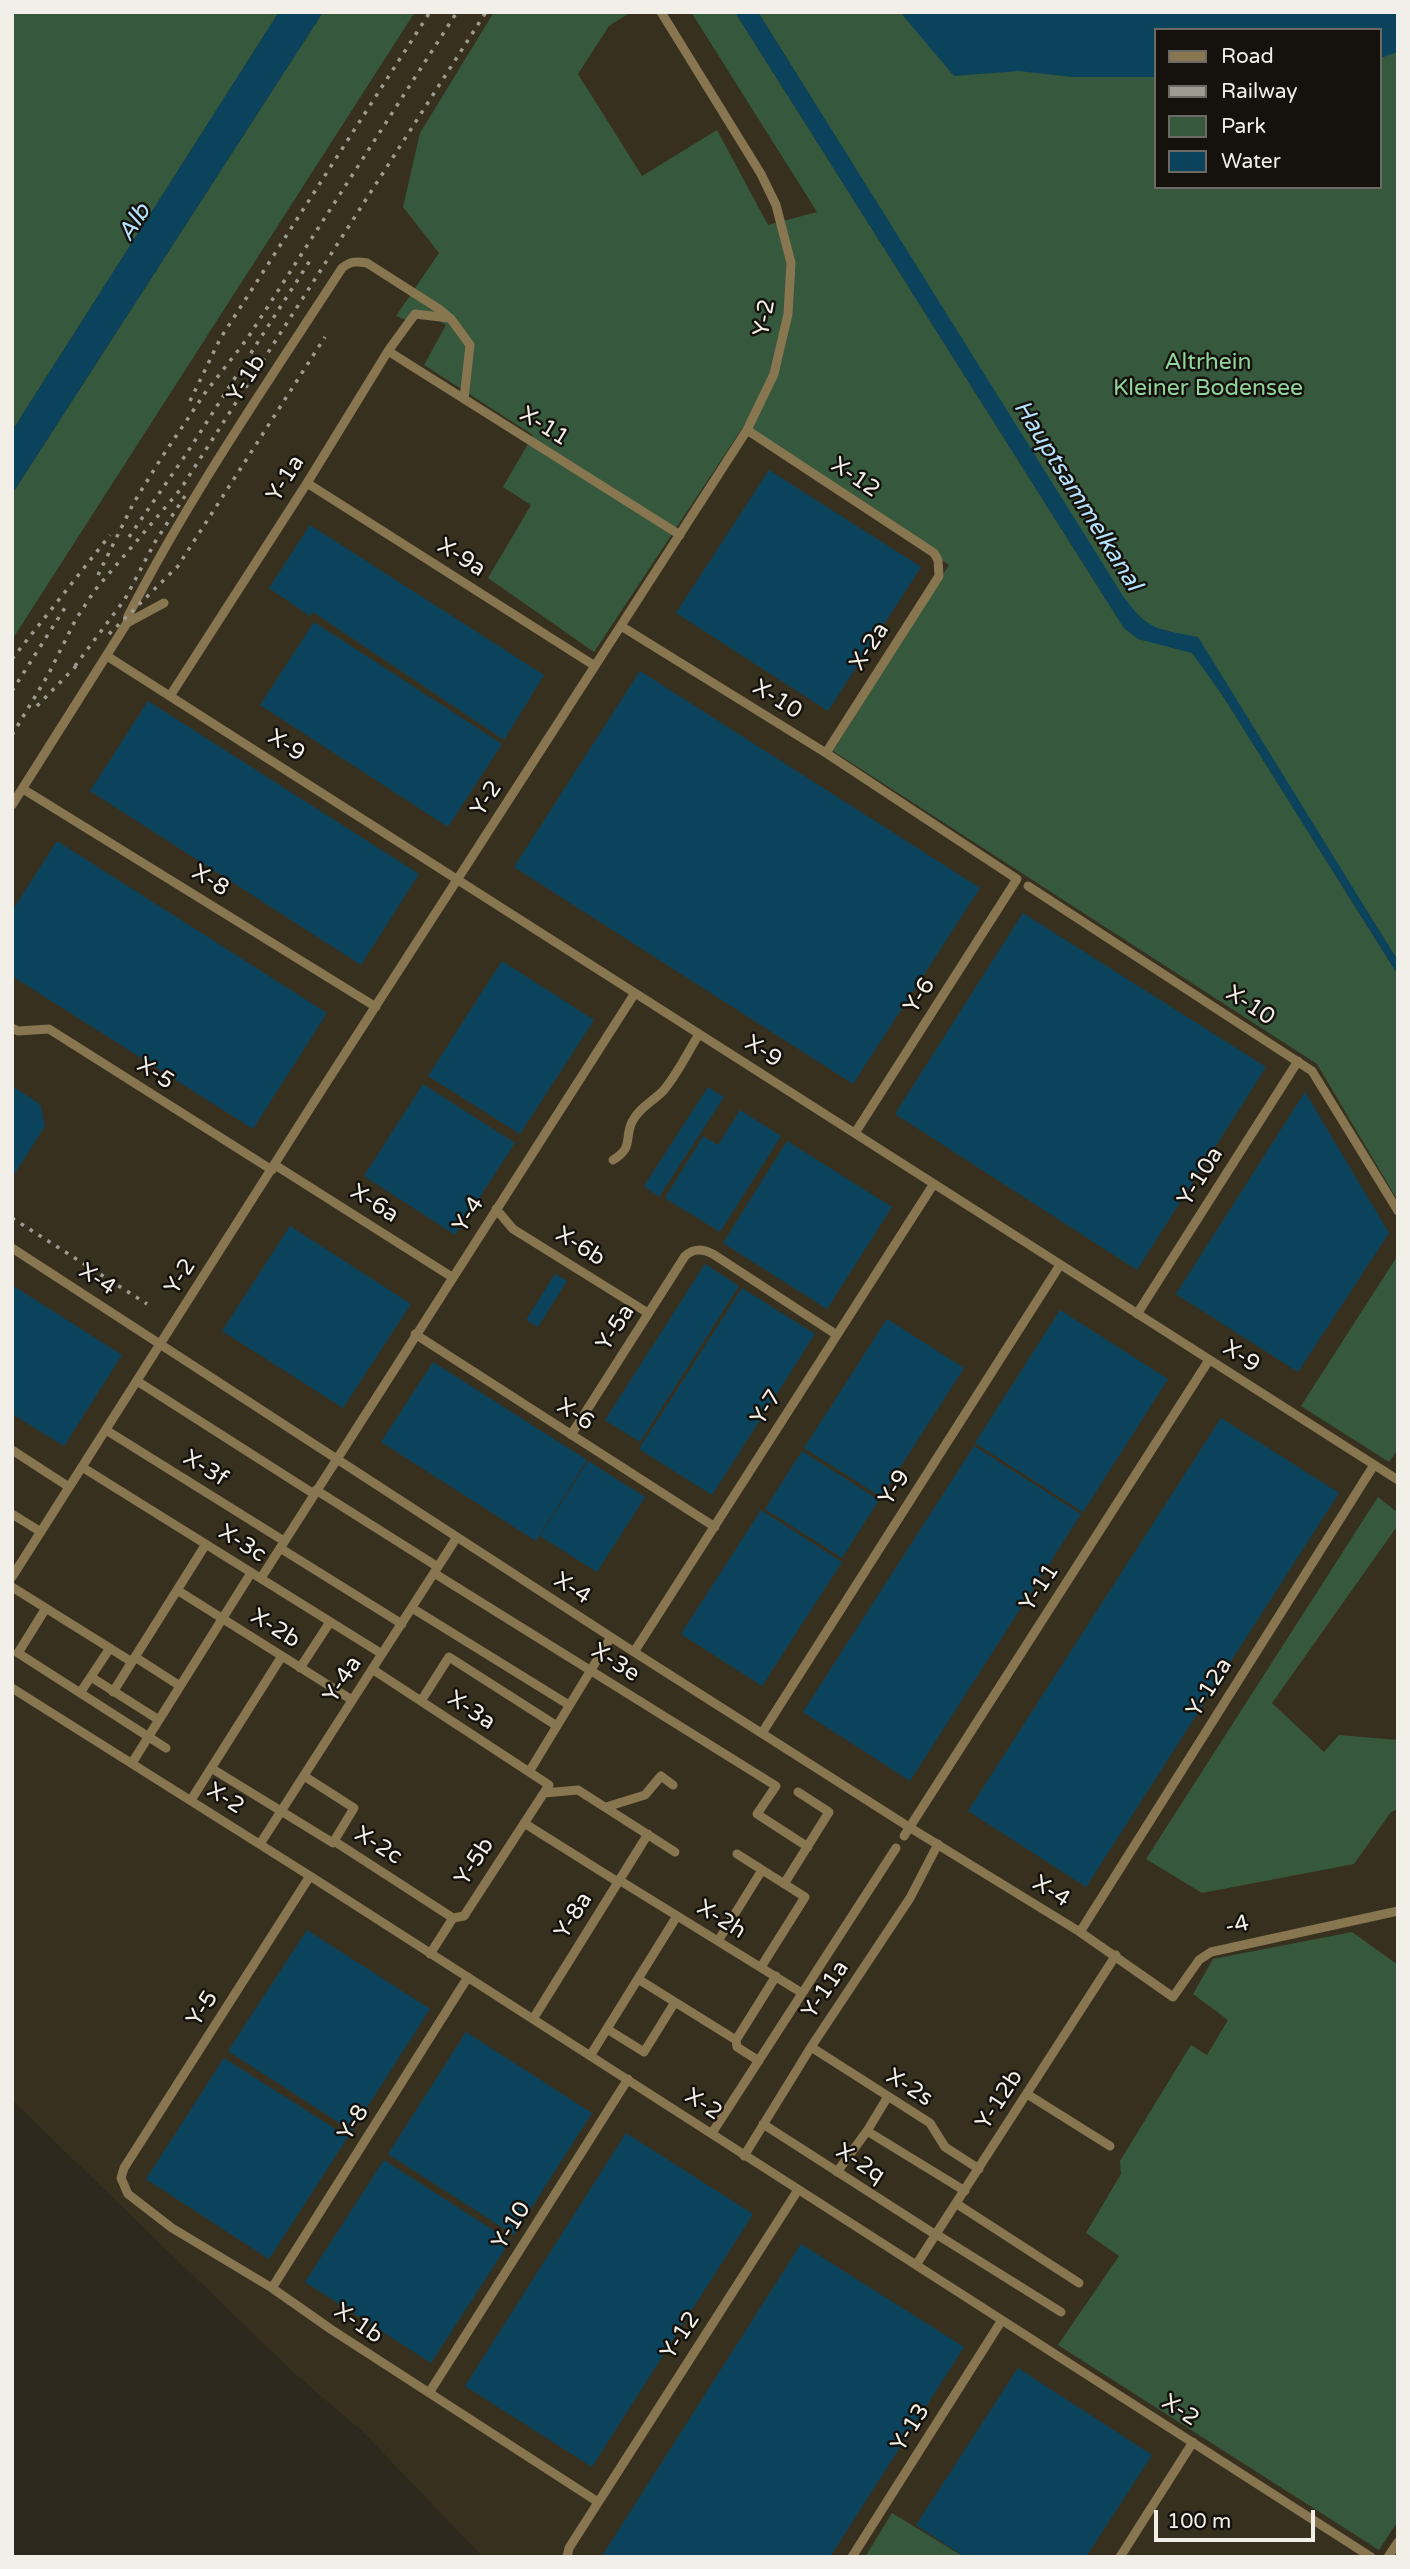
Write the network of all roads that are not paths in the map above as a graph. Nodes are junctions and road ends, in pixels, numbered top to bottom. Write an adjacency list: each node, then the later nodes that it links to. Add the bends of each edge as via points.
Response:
1 (661, 12): 5 (street, Y-2, via 761,174 776,205 791,263 788,314 774,374)
2 (451, 319): 3 (street, Y-1a, via 415,314); 4 (street, via 470,345); 10 (street, Y-1b, via 368,263 349,262 342,268 176,527)
3 (388, 351): 4 (street, X-11); 6 (street, Y-1a)
4 (464, 399): 7 (street, X-11)
5 (747, 429): 7 (street, Y-2); 8 (street, X-12, via 934,553)
6 (307, 483): 13 (street, X-9a); 14 (street, Y-1a)
7 (680, 535): 11 (street, Y-2)
8 (939, 561): 15 (street, X-2a, via 939,576)
9 (164, 603): 10 (street)
10 (127, 623): 12 (street, Y-1b)
11 (621, 626): 13 (street, Y-2); 15 (street, X-10)
12 (107, 656): 14 (street, X-9); 16 (street, Y-1b)
13 (595, 666): 18 (street, Y-2)
14 (170, 695): 18 (street, X-9)
15 (826, 753): 19 (street, X-10)
16 (23, 789): 17 (street, Y-1b); 22 (street, X-8)
17 (12, 805)
18 (458, 879): 21 (street, X-9); 22 (street, Y-2)
19 (1017, 879): 26 (street, Y-6)
20 (1028, 886): 25 (street, X-10)
21 (635, 993): 24 (street, X-9); 30 (street, Y-4)
22 (376, 1007): 28 (street, Y-2)
23 (12, 1028): 28 (street, X-5, via 49,1029)
24 (699, 1034): 26 (street, X-9); 27 (street, via 663,1090 631,1124 629,1142)
25 (1298, 1060): 31 (street, X-10, via 1312,1071); 36 (street, Y-10a)
26 (855, 1133): 29 (street, X-9)
27 (613, 1160)
28 (273, 1168): 34 (street, X-6a); 39 (street, Y-2)
29 (933, 1185): 33 (street, X-9); 38 (street, Y-7)
30 (496, 1209): 34 (street, Y-4); 35 (street, X-6b, via 513,1229)
31 (1398, 1211)
32 (12, 1248): 39 (street, X-4)
33 (1060, 1265): 36 (street, X-9); 87 (street, Y-9)
34 (452, 1277): 37 (street, Y-4)
35 (648, 1313): 38 (street, Y-5a, via 685,1256 701,1250); 43 (street, Y-5a)
36 (1137, 1314): 40 (street, X-9)
37 (415, 1334): 43 (street, X-6); 45 (street, Y-4)
38 (837, 1335): 52 (street, Y-7)
39 (161, 1345): 41 (street, Y-2); 45 (street, X-4)
40 (1209, 1360): 46 (street, X-9); 101 (street, Y-11)
41 (137, 1381): 42 (street, Y-2); 50 (street, X-3e)
42 (106, 1430): 47 (street, Y-2); 56 (street, X-3f)
43 (571, 1435): 52 (street, X-6)
44 (12, 1450): 49 (street)
45 (336, 1459): 50 (street); 54 (street, X-4)
46 (1374, 1465): 48 (street, X-9); 118 (street, Y-12a)
47 (82, 1467): 49 (street, Y-2); 55 (street, X-3c)
48 (1398, 1480)
49 (69, 1487): 53 (street, Y-2)
50 (315, 1492): 56 (street); 57 (street, X-3e)
51 (12, 1514): 53 (street)
52 (715, 1527): 70 (street, Y-7)
53 (41, 1532): 59 (street, Y-2)
54 (457, 1537): 57 (street, Y-4a); 68 (street, X-4)
55 (206, 1544): 58 (street, X-3c); 62 (street)
56 (282, 1544): 60 (street); 67 (street, X-3f)
57 (436, 1570): 64 (street, Y-4a); 76 (street, X-3e)
58 (251, 1573): 60 (street, X-3c); 65 (street)
59 (12, 1577)
60 (261, 1578): 66 (street, X-3c)
61 (12, 1587): 63 (street)
62 (177, 1590): 65 (street, X-2b); 73 (street)
63 (46, 1608): 69 (street); 81 (street, via 18,1653)
64 (412, 1608): 67 (street, Y-4a); 84 (street)
65 (222, 1619): 72 (street, X-2b); 78 (street)
66 (330, 1622): 71 (street, X-3c); 74 (street)
67 (401, 1624): 71 (street, Y-4a)
68 (611, 1637): 70 (street, X-4); 76 (street)
69 (110, 1648): 73 (street); 77 (street)
70 (634, 1652): 87 (street, X-4)
71 (382, 1654): 75 (street, Y-4a)
72 (282, 1656): 74 (street, X-2b); 91 (street)
73 (133, 1660): 78 (street); 80 (street)
74 (300, 1668): 82 (street, X-2b)
75 (372, 1669): 82 (street, Y-4a); 83 (street, X-3a)
76 (590, 1671): 84 (street); 107 (street, X-3e, via 776,1786 757,1814)
77 (91, 1677): 80 (street); 81 (street)
78 (180, 1686): 85 (street)
79 (12, 1688): 90 (street, X-2)
80 (113, 1692): 85 (street)
81 (80, 1693): 88 (street)
82 (352, 1700): 93 (street, Y-4a)
83 (421, 1701): 86 (street, via 449,1657); 92 (street, X-3a)
84 (569, 1705): 86 (street)
85 (159, 1720): 88 (street)
86 (557, 1726): 92 (street)
87 (762, 1733): 101 (street, X-4)
88 (148, 1737): 89 (street); 90 (street)
89 (166, 1748)
90 (132, 1763): 97 (street, X-2)
91 (211, 1768): 97 (street); 99 (street)
92 (529, 1772): 95 (street, X-3a)
93 (304, 1776): 99 (street, Y-4a); 104 (street, via 354,1808)
94 (673, 1785): 98 (street, via 660,1776 645,1795)
95 (547, 1789): 98 (street, via 578,1790); 100 (street, Y-5b)
96 (797, 1792): 107 (street, via 830,1812)
97 (191, 1800): 105 (street, X-2)
98 (606, 1807): 102 (street)
99 (281, 1811): 104 (street, X-2c); 105 (street, Y-4a)
100 (524, 1823): 113 (street, X-2h); 117 (street, Y-5b, via 464,1916)
101 (909, 1827): 103 (street, Y-11); 106 (street, X-4)
102 (648, 1834): 109 (street); 113 (street, Y-8a)
103 (904, 1836)
104 (334, 1841): 117 (street, X-2c)
105 (260, 1844): 112 (street, X-2)
106 (938, 1844): 118 (street, X-4); 131 (street, Y-11a, via 910,1898)
107 (808, 1847): 114 (street)
108 (896, 1848): 126 (street)
109 (675, 1852)
110 (737, 1854): 111 (street)
111 (762, 1870): 114 (street); 119 (street)
112 (310, 1876): 120 (street, X-2); 142 (street, Y-5)
113 (619, 1881): 116 (street, X-2h); 128 (street, Y-8a)
114 (784, 1884): 122 (street, via 805,1896)
115 (1398, 1911): 121 (street, -4, via 1211,1952 1199,1960 1173,1997)
116 (677, 1916): 119 (street, X-2h); 125 (street)
117 (453, 1918): 120 (street, Y-5b)
118 (1080, 1932): 121 (street, X-4)
119 (718, 1941): 122 (street, X-2h)
120 (430, 1954): 124 (street, X-2)
121 (1116, 1955): 135 (street, Y-12b)
122 (761, 1967): 123 (street, X-2h)
123 (776, 1976): 126 (street, X-2h); 130 (street)
124 (468, 1977): 128 (street, X-2); 151 (street, Y-8)
125 (638, 1979): 127 (street); 129 (street)
126 (802, 1993): 133 (street)
127 (675, 2002): 129 (street, via 644,2052); 130 (street)
128 (533, 2019): 132 (street, X-2)
129 (607, 2029): 132 (street)
130 (736, 2040): 133 (street, via 737,2047)
131 (810, 2047): 136 (street, X-2s); 137 (street, Y-11a)
132 (590, 2056): 134 (street, X-2)
133 (759, 2061): 139 (street)
134 (628, 2080): 139 (street, X-2); 154 (street, Y-10)
135 (1027, 2094): 140 (street); 143 (street, Y-12b)
136 (887, 2098): 138 (street); 143 (street, X-2s, via 930,2123 945,2147)
137 (763, 2124): 141 (street, Y-11a); 144 (street, X-2q)
138 (867, 2131): 144 (street); 146 (street)
139 (712, 2133): 141 (street, X-2)
140 (1110, 2147)
141 (744, 2156): 145 (street, X-2)
142 (127, 2162): 151 (street, X-1b, via 121,2178 128,2194 172,2228)
143 (979, 2169): 146 (street, Y-12b)
144 (837, 2172): 148 (street, X-2q)
145 (798, 2190): 149 (street, X-2); 156 (street, Y-12)
146 (965, 2191): 147 (street, Y-12b)
147 (957, 2204): 148 (street, Y-12b); 150 (street)
148 (936, 2234): 149 (street, Y-12b); 152 (street, X-2q)
149 (916, 2265): 153 (street, X-2)
150 (1079, 2283)
151 (272, 2288): 154 (street, X-1b)
152 (1061, 2312)
153 (1002, 2320): 155 (street, X-2); 159 (street, Y-13)
154 (429, 2393): 156 (street, X-1b)
155 (1193, 2442): 160 (street); 161 (street, X-2)
156 (598, 2502): 158 (street, Y-12)
157 (1398, 2542): 162 (street)
158 (567, 2557)
159 (852, 2557)
160 (1120, 2557)
161 (1371, 2557)
162 (1388, 2557)

